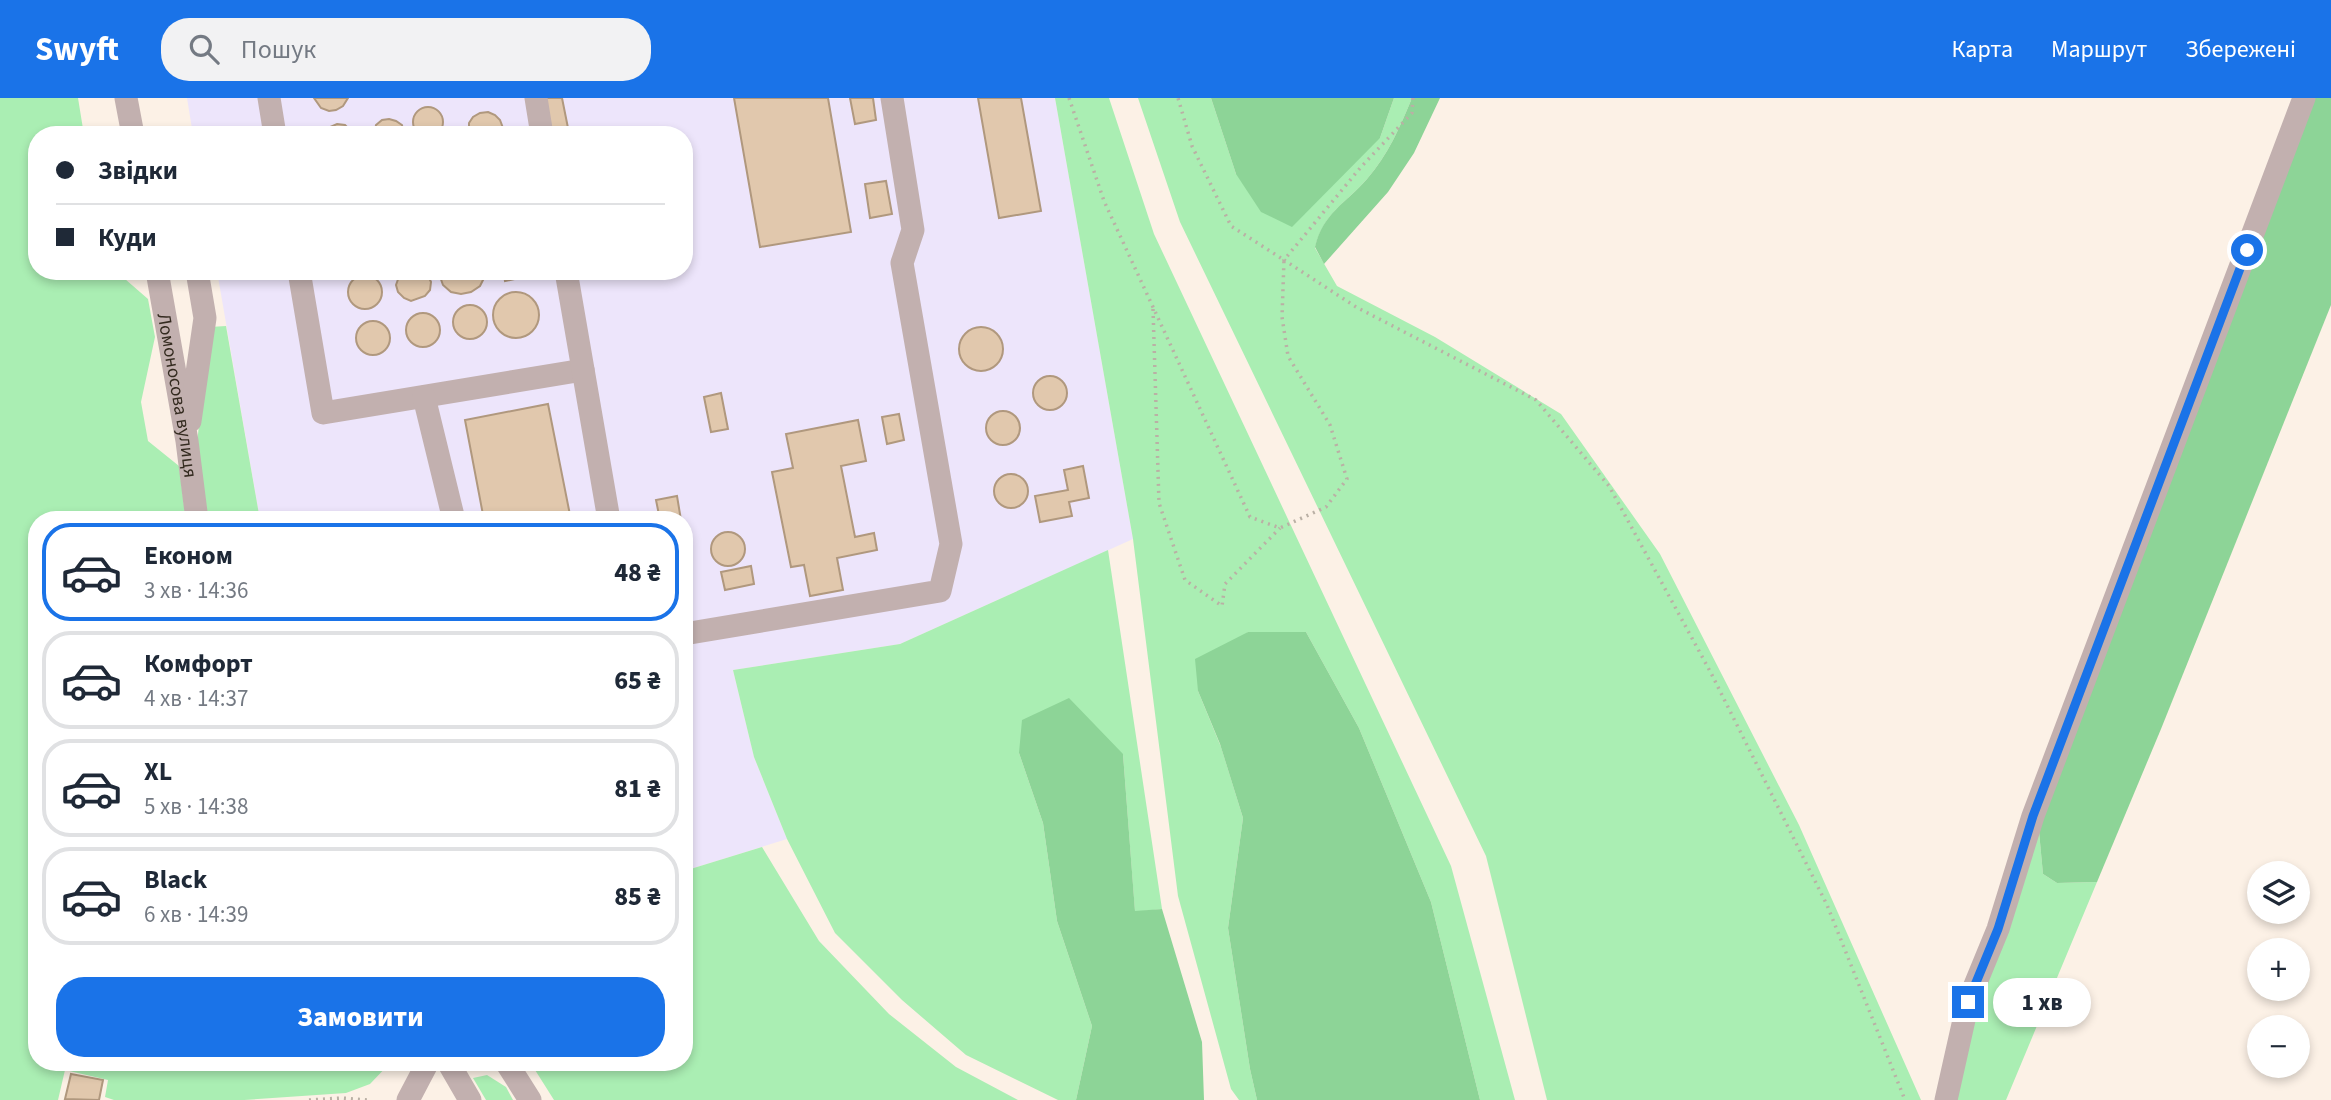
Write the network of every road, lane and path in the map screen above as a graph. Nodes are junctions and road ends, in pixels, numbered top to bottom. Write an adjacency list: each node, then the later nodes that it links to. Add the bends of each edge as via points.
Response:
1 (128, 98): 9 (street)
2 (269, 98): 10 (street)
3 (536, 98): 11 (street)
4 (892, 98): 25 (street, via 913,230 902,263 951,544 940,591)
5 (1069, 98): 17 (path, via 1104,201)
6 (1178, 98): 12 (path, via 1192,146 1231,226)
7 (1413, 98): 12 (path, via 1412,113)
8 (2304, 98): 35 (street, via 2033,816 1998,929 1968,1002)
9 (132, 126)
10 (274, 126)
11 (541, 126)
12 (1284, 260): 24 (path, via 1282,317 1288,356 1330,425 1347,479 1326,507); 34 (path, via 1356,307 1536,400 1609,486 1711,673 1827,905)
13 (159, 280): 20 (street, Ломоносова вулиця)
14 (199, 280): 20 (street, via 205,318)
15 (301, 280): 19 (street, via 323,413)
16 (568, 280): 18 (street)
17 (1153, 307): 24 (path, via 1250,517); 24 (path, via 1159,503 1185,580 1222,606 1225,584)
18 (583, 370): 19 (street); 23 (street)
19 (424, 397): 22 (street)
20 (187, 442): 21 (street, Ломоносова вулиця)
21 (196, 511)
22 (452, 511)
23 (607, 511)
24 (1280, 528)
25 (693, 633)
26 (423, 1071): 31 (street)
27 (452, 1071): 32 (street)
28 (512, 1071): 33 (street)
29 (309, 1100): 30 (path)
30 (367, 1100)
31 (408, 1100)
32 (470, 1100)
33 (530, 1100)
34 (1905, 1100)
35 (1947, 1100)

